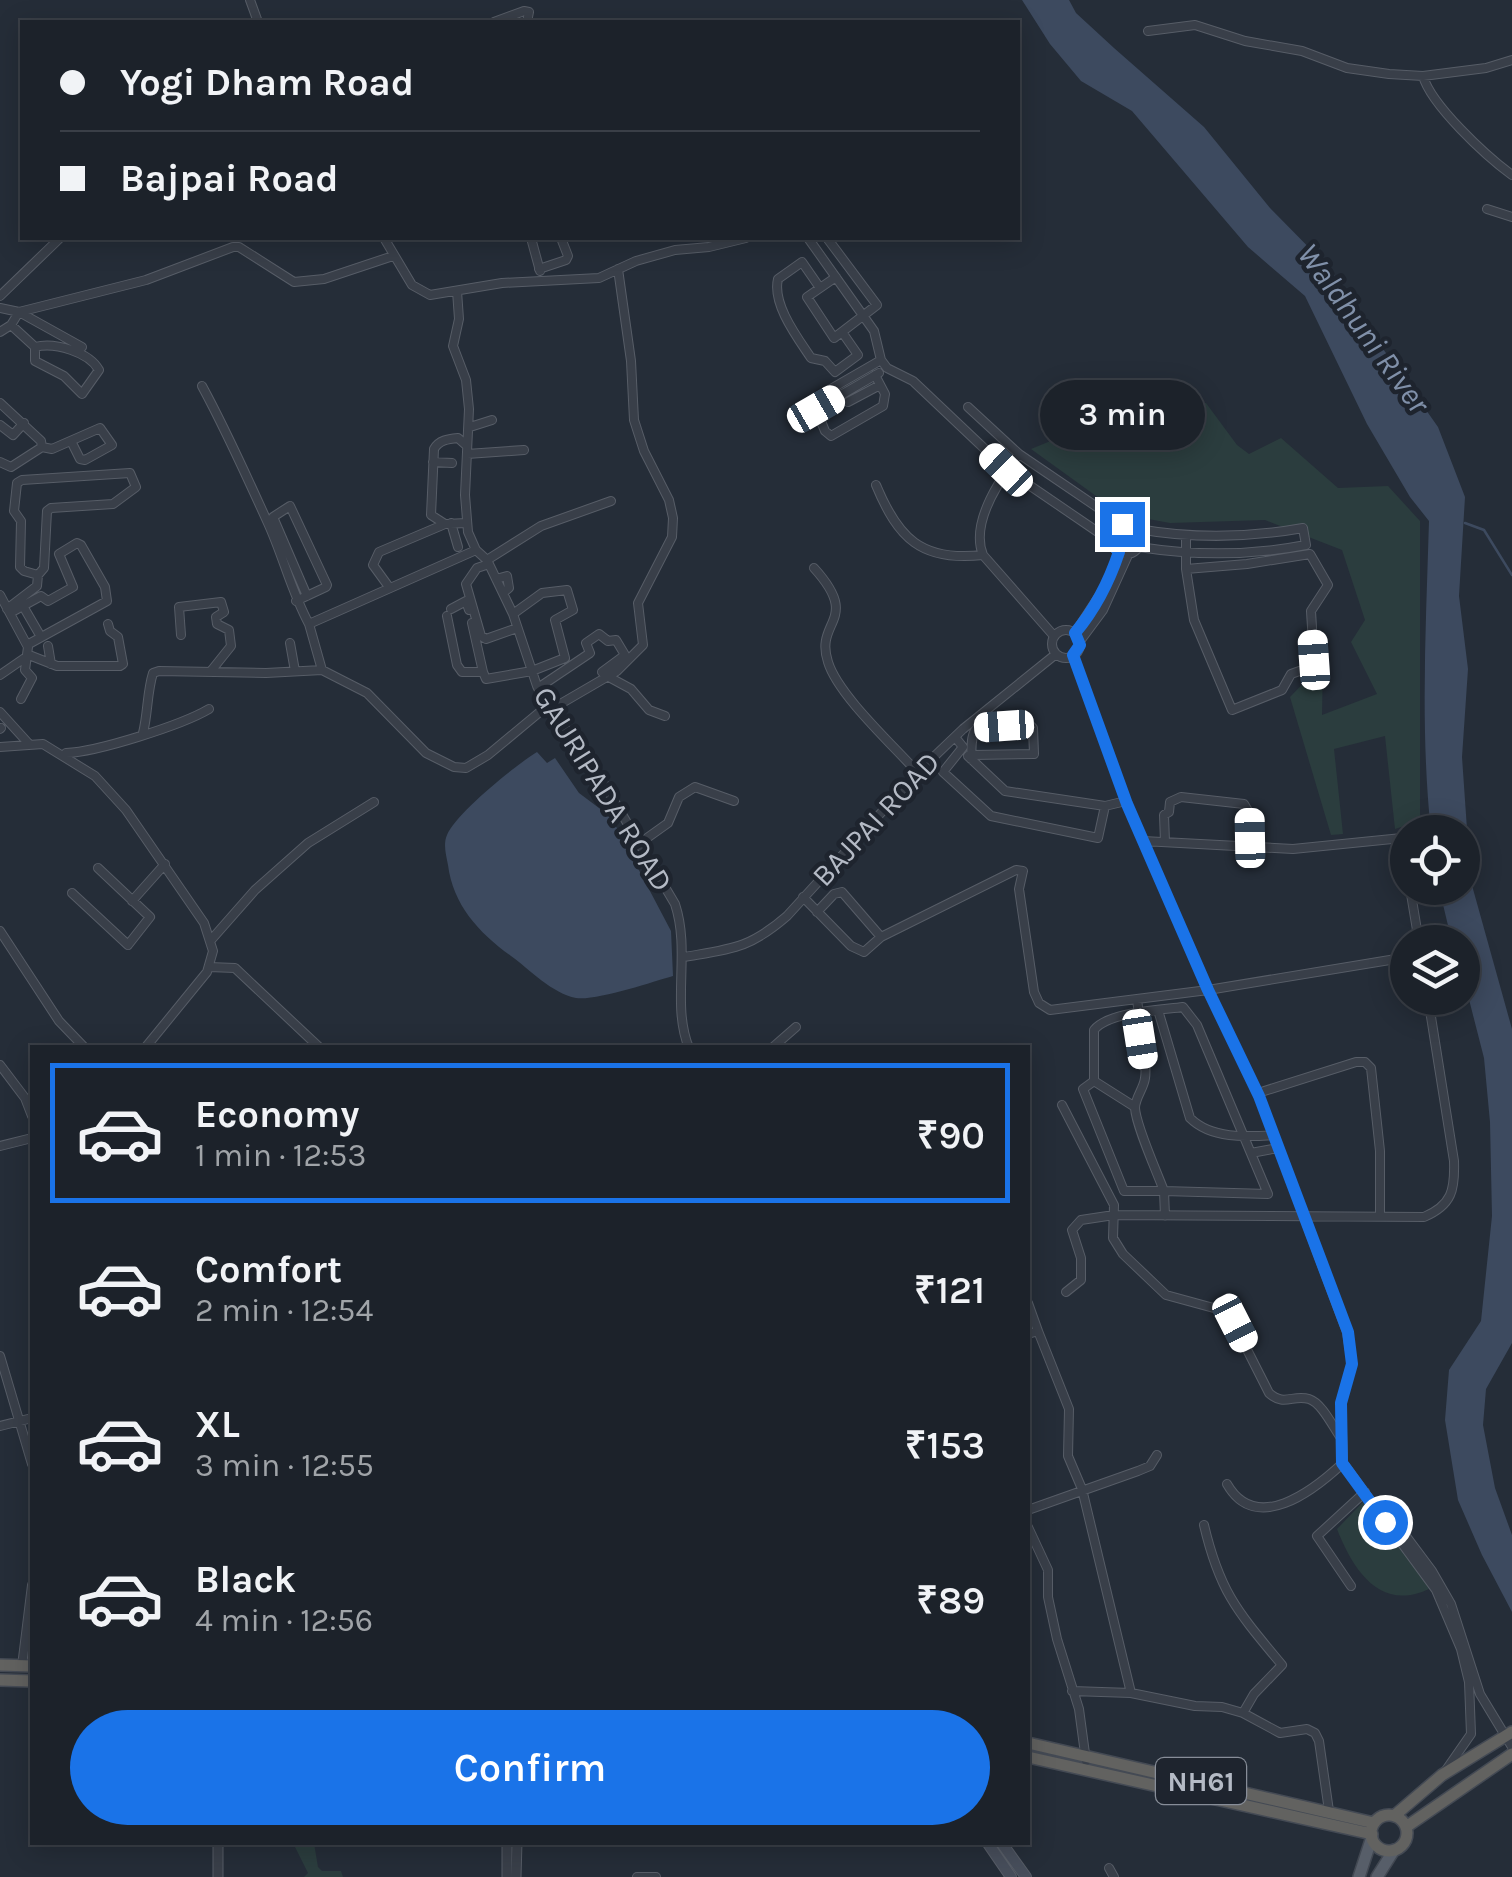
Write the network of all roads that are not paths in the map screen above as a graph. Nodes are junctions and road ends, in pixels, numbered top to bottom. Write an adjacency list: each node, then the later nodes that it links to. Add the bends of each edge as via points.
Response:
1 (499, 20): 2 (street, via 524,11)
2 (528, 20)
3 (1148, 31): 5 (street, via 1195,25 1358,71)
4 (1512, 60): 5 (street)
5 (1423, 76): 6 (street, via 1436,103)
6 (1512, 175)
7 (1488, 209): 8 (street)
8 (1512, 217)
9 (58, 240): 23 (street)
10 (385, 240): 16 (street)
11 (532, 240): 17 (street)
12 (563, 240): 17 (street, via 566,260)
13 (738, 240): 18 (street, via 675,250)
14 (809, 240): 19 (street)
15 (828, 240): 26 (street, via 878,306)
16 (392, 256): 22 (street, via 426,294); 25 (street, via 294,282 233,247 146,280)
17 (539, 269): 20 (street)
18 (618, 269): 20 (street, via 599,278); 100 (street, via 634,420 668,500 672,537 638,603 643,645)
19 (836, 277): 21 (street); 26 (street)
20 (542, 280): 22 (street)
21 (820, 288): 29 (street, via 808,301 831,336); 29 (street, via 802,262 776,286 811,358 836,372 858,355)
22 (457, 291): 46 (street, GAURIPADA ROAD, via 453,346 466,380)
23 (0, 296)
24 (0, 308): 25 (street)
25 (19, 312): 27 (street); 31 (street)
26 (863, 317): 29 (street); 32 (street)
27 (11, 325): 28 (street); 30 (street)
28 (0, 332)
29 (842, 332)
30 (35, 347): 30 (street, via 35,362 82,394 93,383 96,363 66,348)
31 (82, 347)
32 (884, 364): 33 (street); 34 (street); 55 (street, via 913,381)
33 (875, 376): 34 (street); 35 (street)
34 (850, 384): 41 (street)
35 (880, 385): 37 (street); 41 (street, via 883,406 831,436)
36 (202, 386): 77 (street, via 232,440)
37 (848, 402)
38 (4, 406): 42 (street); 44 (street)
39 (838, 407): 41 (street)
40 (968, 407): 51 (street)
41 (815, 409)
42 (0, 416)
43 (492, 420): 46 (street)
44 (24, 423): 45 (street, via 13,435); 48 (street)
45 (0, 424)
46 (472, 429): 49 (street, GAURIPADA ROAD)
47 (72, 443): 47 (street, via 100,428 112,445 85,460); 48 (street)
48 (42, 447): 52 (street, via 11,467)
49 (467, 450): 50 (street); 53 (street, via 458,438 442,441); 58 (street, GAURIPADA ROAD)
50 (524, 450)
51 (1019, 454): 55 (street); 60 (street)
52 (0, 462)
53 (433, 462): 54 (street); 59 (street, via 430,515)
54 (452, 462)
55 (1006, 470): 63 (street); 69 (street, via 978,530)
56 (876, 485): 69 (street, via 890,517 914,544 958,558)
57 (611, 501): 70 (street, via 540,526)
58 (466, 523): 59 (street); 66 (street, GAURIPADA ROAD)
59 (448, 524): 64 (street); 74 (street, via 376,555 372,565)
60 (1122, 524): 61 (street); 63 (street)
61 (1138, 528): 62 (street); 65 (street)
62 (1186, 536): 68 (street); 68 (street, via 1303,528 1306,545)
63 (1111, 541): 67 (street)
64 (458, 547)
65 (1139, 547): 67 (street); 68 (street)
66 (476, 550): 70 (street, GAURIPADA ROAD); 74 (street)
67 (1124, 553): 87 (street, via 1108,600)
68 (1184, 554): 72 (street)
69 (982, 555): 85 (street)
70 (488, 562): 80 (street, GAURIPADA ROAD); 83 (street, via 466,584 482,636)
71 (814, 568): 115 (street, via 833,589 837,607 825,647 837,682)
72 (1186, 569): 72 (street, via 1310,554 1328,584 1310,611 1314,660 1291,674 1282,690 1232,710 1194,620)
73 (38, 575): 73 (street, via 47,511 114,504 136,487 134,476 17,484 20,567); 79 (street, via 37,586)
74 (389, 587): 82 (street)
75 (0, 595): 79 (street)
76 (307, 596): 76 (street, via 327,585 290,506 272,517); 77 (street)
77 (296, 601): 82 (street)
78 (23, 606): 79 (street); 86 (street); 86 (street, via 41,596 48,602 73,587 59,554 81,545 107,600)
79 (8, 611): 89 (street)
80 (512, 614): 83 (street, GAURIPADA ROAD); 98 (street, via 542,593 568,590 573,610 555,620 566,656)
81 (108, 624): 94 (street, via 123,664)
82 (309, 624): 95 (street)
83 (517, 628): 98 (street, GAURIPADA ROAD)
84 (181, 635): 96 (street, via 179,607 221,602 217,624 229,630 231,646)
85 (1054, 636): 87 (street, via 1061,630); 91 (street)
86 (41, 637): 89 (street)
87 (1077, 637): 93 (street)
88 (290, 643): 97 (street)
89 (27, 644): 92 (street)
90 (48, 646): 94 (street)
91 (1056, 654): 93 (street); 109 (street, BAJPAI ROAD)
92 (29, 655): 94 (street); 101 (street); 103 (street, via 23,669 32,678)
93 (1073, 655): 117 (street)
94 (51, 664)
95 (322, 670): 97 (street); 104 (street, via 366,693 426,753 454,767 474,766)
96 (211, 671): 97 (street); 108 (street, via 153,673)
97 (295, 671)
98 (532, 671): 99 (street, via 486,678); 102 (street, GAURIPADA ROAD)
99 (483, 672): 99 (street, via 468,674 457,664 449,612 456,604 467,603)
100 (604, 674): 102 (street, via 625,655 616,640 600,634 586,643 590,653); 104 (street); 107 (street)
101 (0, 675)
102 (538, 688): 104 (street, GAURIPADA ROAD)
103 (20, 699)
104 (549, 708): 123 (street, GAURIPADA ROAD, via 587,754)
105 (209, 709): 108 (street)
106 (0, 712): 110 (street)
107 (666, 716)
108 (143, 733): 113 (street)
109 (955, 737): 112 (street); 115 (street, BAJPAI ROAD)
110 (29, 744): 111 (street); 113 (street)
111 (0, 747)
112 (962, 750): 114 (street); 119 (street, via 943,772 991,816 1094,838)
113 (61, 754): 125 (street, via 114,795)
114 (971, 757): 114 (street, via 977,728 1033,728 1032,755); 119 (street, via 1005,790)
115 (917, 772): 128 (street, BAJPAI ROAD)
116 (734, 801): 123 (street, via 695,787 685,791 668,823)
117 (1126, 801): 119 (street); 121 (street)
118 (374, 802): 133 (street, via 308,843)
119 (1104, 806)
120 (1390, 839): 124 (street, via 1293,849)
121 (1143, 840): 122 (street); 137 (street)
122 (1164, 842): 124 (street); 124 (street, via 1164,815 1181,797 1244,804)
123 (640, 843): 134 (street, GAURIPADA ROAD, via 674,904)
124 (1250, 846)
125 (165, 864): 129 (street); 133 (street)
126 (98, 868): 129 (street)
127 (72, 893): 129 (street, via 128,945 150,917)
128 (803, 897): 130 (street); 134 (street, BAJPAI ROAD, via 746,946)
129 (132, 901)
130 (817, 912): 132 (street, via 864,952); 132 (street, via 842,892)
131 (0, 931): 146 (street)
132 (882, 937): 139 (street, via 1024,871 1019,888 1039,1003 1061,1011)
133 (211, 940): 136 (street)
134 (684, 957): 145 (street, GAURIPADA ROAD, via 680,986)
135 (1390, 960): 137 (street)
136 (209, 967): 147 (street); 148 (street, via 236,968)
137 (1208, 990): 138 (street); 153 (street)
138 (1155, 996): 139 (street); 140 (street)
139 (1137, 999): 141 (street)
140 (1158, 1010): 141 (street); 158 (street, via 1183,1008 1191,1015); 158 (street, via 1190,1118 1200,1128)
141 (1138, 1013): 152 (street, via 1094,1030); 155 (street, via 1146,1076)
142 (1431, 1015): 167 (street, via 1454,1161 1453,1194 1424,1216)
143 (796, 1026): 144 (street)
144 (783, 1038): 149 (street); 150 (street)
145 (687, 1043)
146 (82, 1045)
147 (147, 1045)
148 (317, 1045)
149 (775, 1045)
150 (789, 1045)
151 (0, 1065): 156 (street)
152 (1094, 1082): 155 (street); 163 (street, via 1083,1089 1124,1191)
153 (1258, 1093): 157 (street); 167 (street, via 1356,1062 1371,1068)
154 (1062, 1106): 164 (street)
155 (1135, 1107): 163 (street)
156 (30, 1112)
157 (1274, 1135): 158 (street); 161 (street)
158 (1244, 1137): 162 (street)
159 (30, 1138): 160 (street)
160 (0, 1146)
161 (1278, 1148): 162 (street); 166 (street)
162 (1251, 1153): 163 (street, via 1268,1194)
163 (1161, 1191): 165 (street)
164 (1114, 1215): 165 (street); 168 (street, via 1075,1225 1082,1280); 176 (street, via 1113,1238 1149,1282 1166,1295 1230,1316 1270,1393 1285,1402 1313,1400)
165 (1161, 1216): 166 (street)
166 (1304, 1216): 167 (street); 176 (street, via 1348,1332 1352,1364 1341,1403)
167 (1380, 1216)
168 (1066, 1292)
169 (1030, 1309): 170 (street)
170 (1038, 1331): 171 (street); 181 (street, via 1069,1409 1068,1456)
171 (1030, 1333)
172 (0, 1356): 174 (street)
173 (30, 1419): 174 (street)
174 (20, 1422): 175 (street); 178 (street)
175 (0, 1426)
176 (1341, 1438): 179 (street)
177 (1157, 1456): 181 (street, via 1150,1466)
178 (30, 1457)
179 (1342, 1463): 180 (street, via 1295,1501 1246,1504); 182 (street)
180 (1226, 1484)
181 (1082, 1489): 183 (street); 194 (street)
182 (1364, 1492): 184 (street); 187 (street, via 1317,1536)
183 (1030, 1509)
184 (1379, 1511): 196 (street, via 1391,1516 1451,1604 1480,1694); 200 (street, via 1436,1590 1465,1666 1471,1734)
185 (1204, 1524): 195 (street, via 1226,1594 1282,1664)
186 (1030, 1531): 193 (street, via 1048,1570 1051,1611)
187 (1351, 1586)
188 (30, 1626): 190 (street)
189 (0, 1665): 190 (highway)
190 (28, 1666): 192 (street)
191 (0, 1680): 192 (highway)
192 (26, 1681)
193 (1072, 1691): 194 (street); 199 (street)
194 (1130, 1693): 195 (street)
195 (1243, 1714): 202 (street, via 1280,1733 1315,1733)
196 (1510, 1742): 200 (highway); 204 (highway)
197 (1030, 1745): 199 (highway, NH61)
198 (1030, 1757): 199 (highway, NH61)
199 (1086, 1764): 201 (highway, NH61)
200 (1442, 1775): 203 (highway)
201 (1277, 1805): 202 (highway, NH61); 205 (highway, NH61)
202 (1328, 1811): 205 (highway, NH61)
203 (1394, 1816): 204 (highway); 205 (highway, via 1383,1816)
204 (1406, 1827): 211 (highway, via 1404,1843)
205 (1373, 1831): 211 (highway, NH61, via 1382,1849); 221 (main road)
206 (215, 1845): 213 (street)
207 (506, 1845): 214 (street)
208 (516, 1845): 215 (street)
209 (990, 1845): 218 (main road)
210 (1004, 1845): 219 (main road)
211 (1394, 1850): 222 (main road)
212 (1109, 1868): 220 (street)
213 (215, 1877)
214 (507, 1877)
215 (516, 1877)
216 (638, 1877): 217 (street)
217 (656, 1877)
218 (1011, 1877)
219 (1026, 1877)
220 (1114, 1877)
221 (1359, 1877)
222 (1377, 1877)

